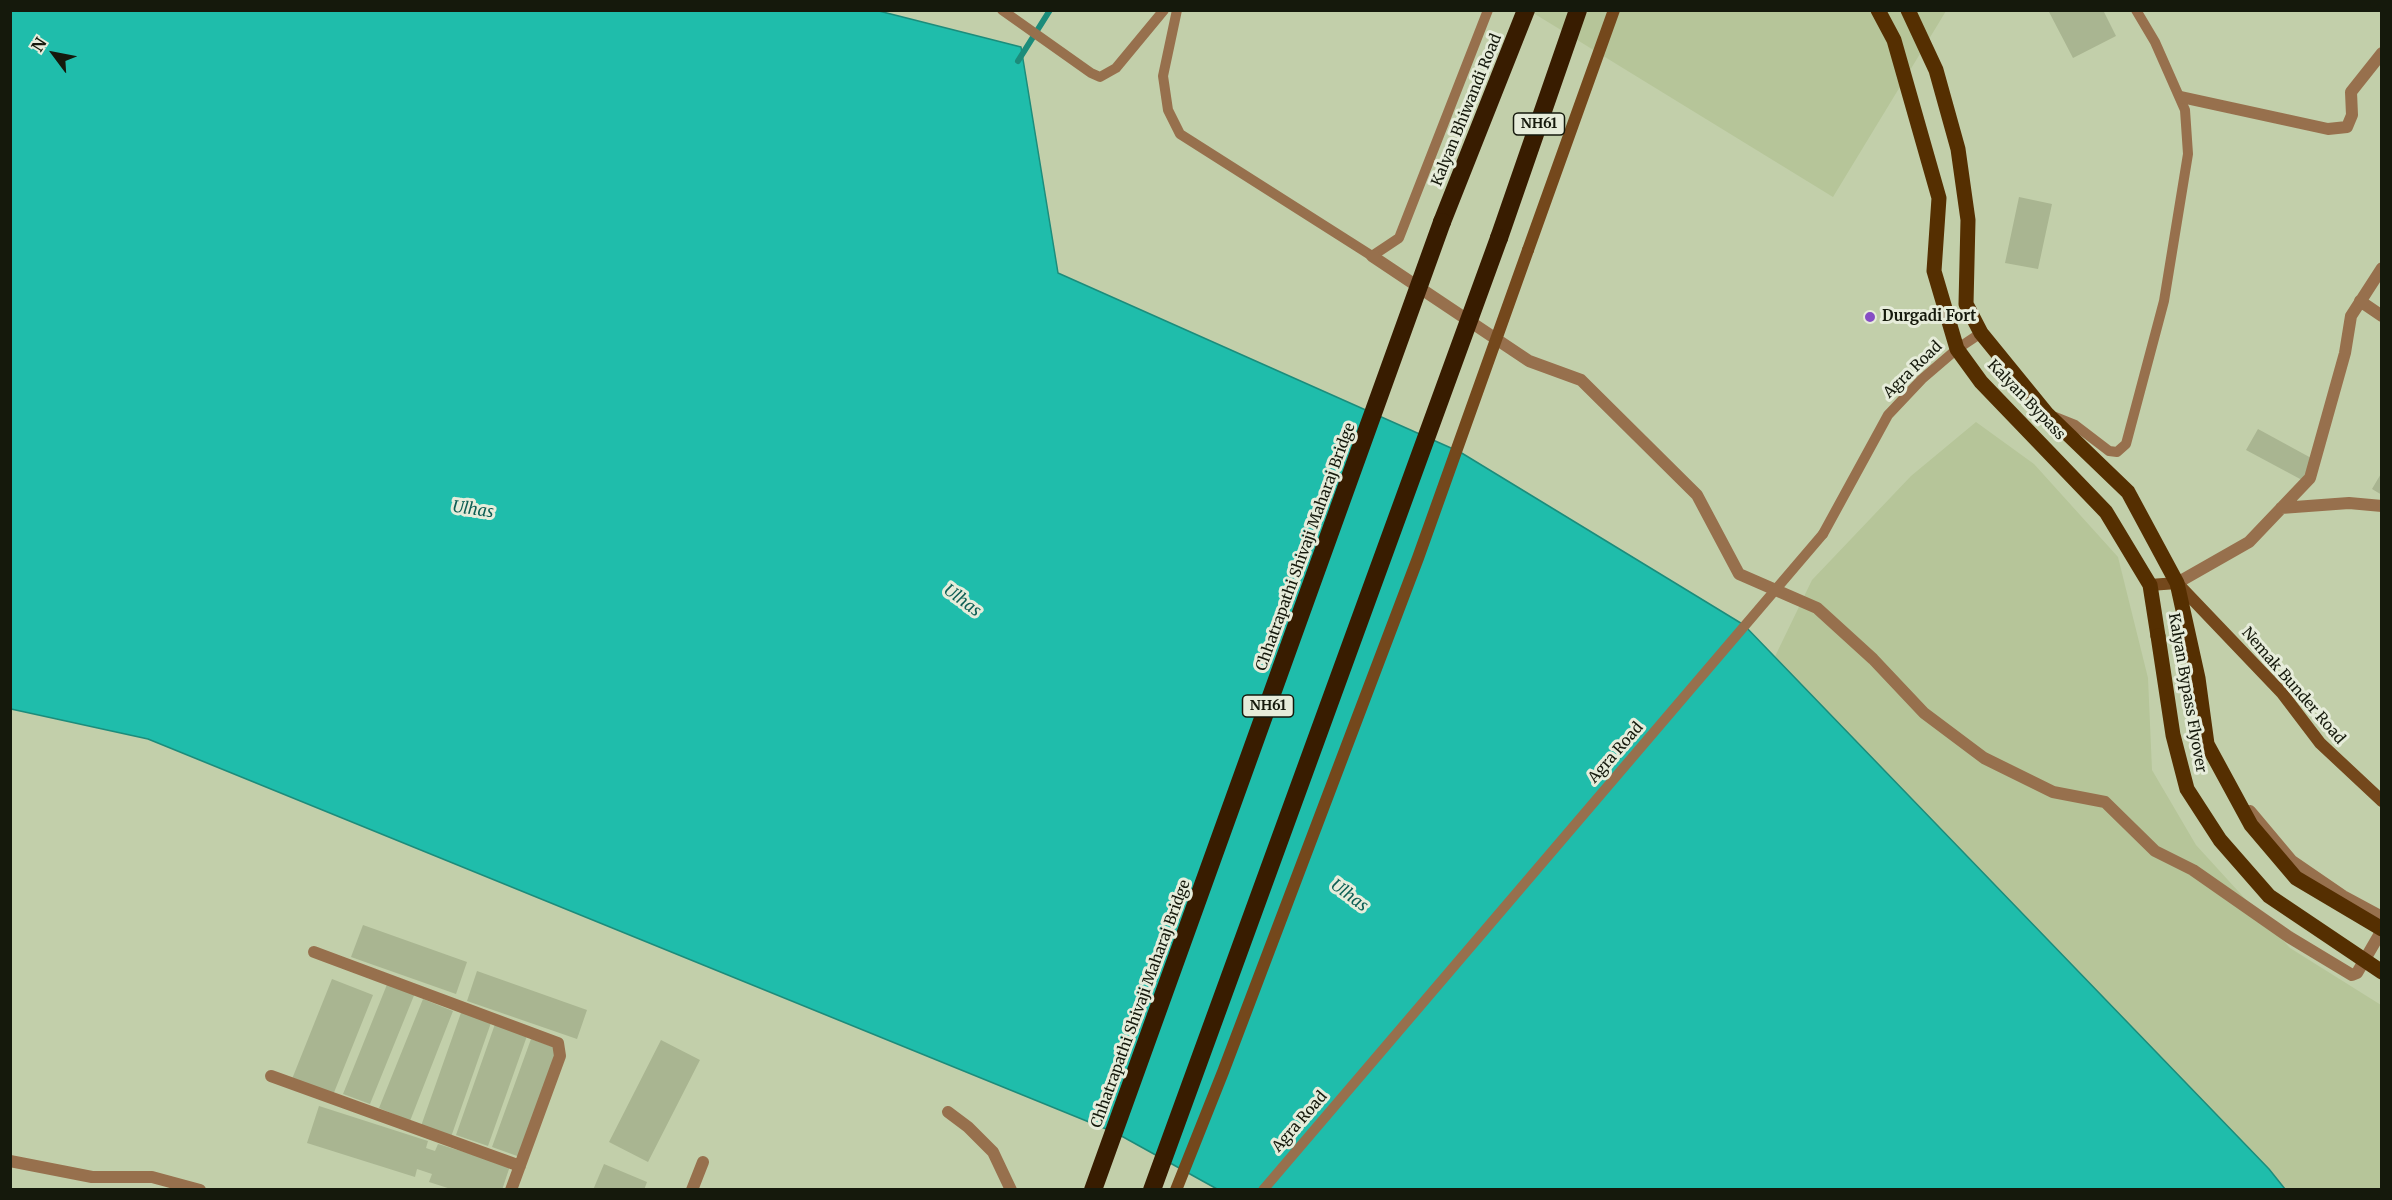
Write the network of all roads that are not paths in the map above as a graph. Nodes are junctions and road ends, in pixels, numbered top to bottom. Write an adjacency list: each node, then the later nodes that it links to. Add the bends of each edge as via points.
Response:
1 (1002, 10): 2 (lane, via 1100,77 1116,68)
2 (1164, 10)
3 (1177, 10): 14 (lane, via 1163,76 1168,110 1180,134)
4 (1488, 10): 14 (lane, via 1399,238)
5 (1526, 10): 13 (highway, Kalyan Bhiwandi Road / NH61)
6 (1578, 10): 41 (highway, NH61, bridge, via 1500,238)
7 (1614, 10): 42 (street, bridge, via 1418,558)
8 (1878, 10): 19 (main road, Kalyan Bypass, via 1894,40 1939,198 1934,271)
9 (1908, 10): 18 (main road, Kalyan Bypass, via 1936,70 1958,149 1968,220 1966,304)
10 (2136, 10): 12 (lane)
11 (2382, 53): 12 (street, via 2351,92 2352,115 2347,127 2328,129)
12 (2181, 97): 20 (lane, via 2188,154 2164,301 2126,444 2117,452 2109,451 2075,425)
13 (1442, 222): 40 (highway, Chhatrapathi Shivaji Maharaj Bridge / NH61, bridge)
14 (1372, 256): 28 (street, via 1529,361 1581,380 1697,495 1739,574 1817,608 1924,713 1984,758 2053,792 2105,802 2155,850 2193,870 2289,937 2352,975 2357,973)
15 (2382, 268): 16 (street)
16 (2360, 301): 17 (street); 22 (street, via 2351,316 2345,352 2310,478)
17 (2382, 316)
18 (1981, 333): 19 (lane, Agra Road); 20 (main road, Kalyan Bypass)
19 (1957, 349): 24 (main road, Kalyan Bypass, via 1981,382 2106,512); 43 (lane, Agra Road, bridge, via 1888,415 1823,534)
20 (2047, 414): 23 (main road, Kalyan Bypass, via 2128,492)
21 (2382, 506): 22 (street, via 2349,503)
22 (2281, 508): 23 (street, via 2249,542)
23 (2177, 583): 24 (street); 25 (street, Nemak Bunder Road, via 2282,693 2320,743); 28 (main road, Kalyan Bypass Flyover, via 2207,744 2251,825 2296,878)
24 (2150, 585): 30 (main road, Kalyan Bypass Flyover, bridge, via 2174,735 2187,789 2220,840 2269,896)
25 (2382, 801)
26 (2250, 811): 27 (street, via 2292,861)
27 (2382, 917)
28 (2382, 930)
29 (314, 952): 35 (street, via 558,1043 560,1056)
30 (2382, 972)
31 (271, 1076): 35 (street)
32 (948, 1112): 39 (street, via 993,1152)
33 (10, 1161): 36 (street, via 93,1176 152,1177)
34 (703, 1162): 38 (street)
35 (520, 1166): 37 (street)
36 (200, 1190)
37 (511, 1190)
38 (692, 1190)
39 (1011, 1190)
40 (1093, 1190)
41 (1152, 1190)
42 (1176, 1190)
43 (1263, 1190)

